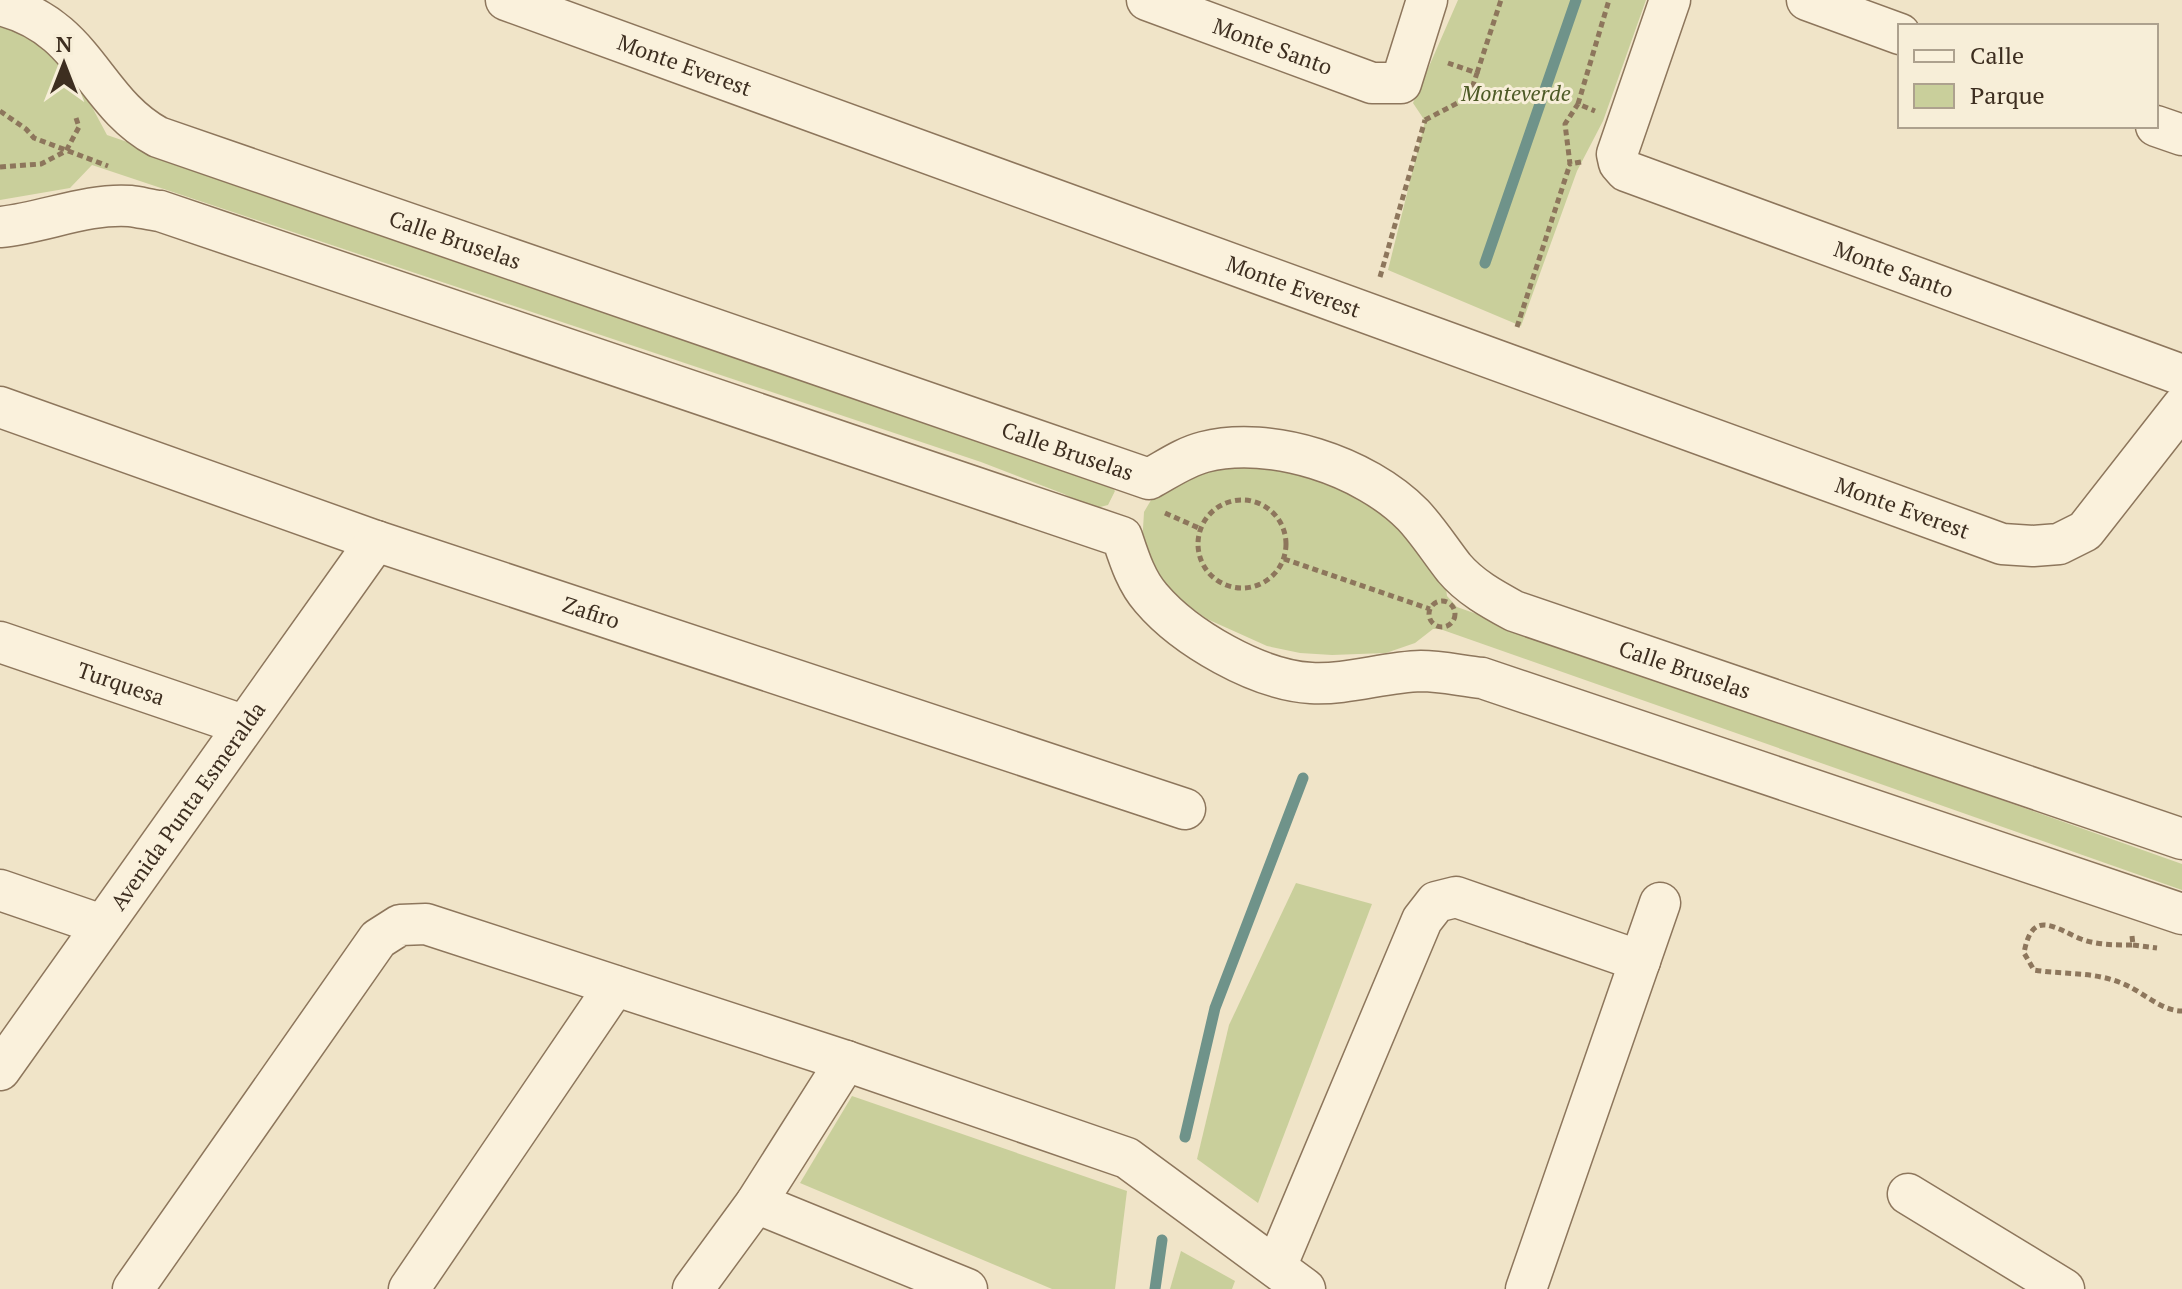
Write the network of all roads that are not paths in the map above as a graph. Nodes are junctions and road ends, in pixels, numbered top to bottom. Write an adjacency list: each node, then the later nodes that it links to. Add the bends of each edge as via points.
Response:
1 (506, 0): 13 (street, Monte Everest, via 2002,544 2059,544 2085,531)
2 (1147, 0): 3 (street, Monte Santo, via 1372,83 1401,83)
3 (1427, 0)
4 (1670, 0): 11 (street, Monte Santo, via 1617,154 1626,171)
5 (1807, 0): 7 (street)
6 (0, 5): 14 (street, Calle Bruselas, via 52,29 77,51 132,120 158,137)
7 (1898, 33)
8 (2158, 127): 9 (street)
9 (2182, 135)
10 (0, 227): 15 (street, via 109,207 160,211)
11 (2182, 375)
12 (0, 407): 16 (street, Zafiro)
13 (2182, 407)
14 (1149, 479): 15 (street); 20 (street, Calle Bruselas, via 1201,453 1224,449 1259,447 1302,455 1381,489 1411,513 1470,584 1514,611)
15 (1122, 537): 23 (street, via 1138,578 1171,617 1211,647 1283,678 1341,683 1421,671 1482,678)
16 (376, 541): 18 (street, Avenida Punta Esmeralda); 19 (street, Zafiro)
17 (0, 642): 18 (street, Turquesa)
18 (243, 725): 24 (street, Avenida Punta Esmeralda)
19 (1185, 809)
20 (2182, 839)
21 (0, 890): 24 (street)
22 (1660, 903): 25 (street)
23 (2182, 914)
24 (102, 925): 28 (street, Avenida Punta Esmeralda)
25 (1640, 961): 31 (street, via 1456,897 1436,902 1422,920); 36 (street)
26 (615, 986): 27 (street); 32 (street, via 426,924 400,925 378,939); 33 (street)
27 (846, 1061): 30 (street); 31 (street, via 1127,1158)
28 (0, 1070)
29 (1908, 1194): 37 (street)
30 (756, 1203): 34 (street); 35 (street)
31 (1291, 1278)
32 (133, 1289)
33 (409, 1289)
34 (693, 1289)
35 (967, 1289)
36 (1526, 1289)
37 (2064, 1289)

